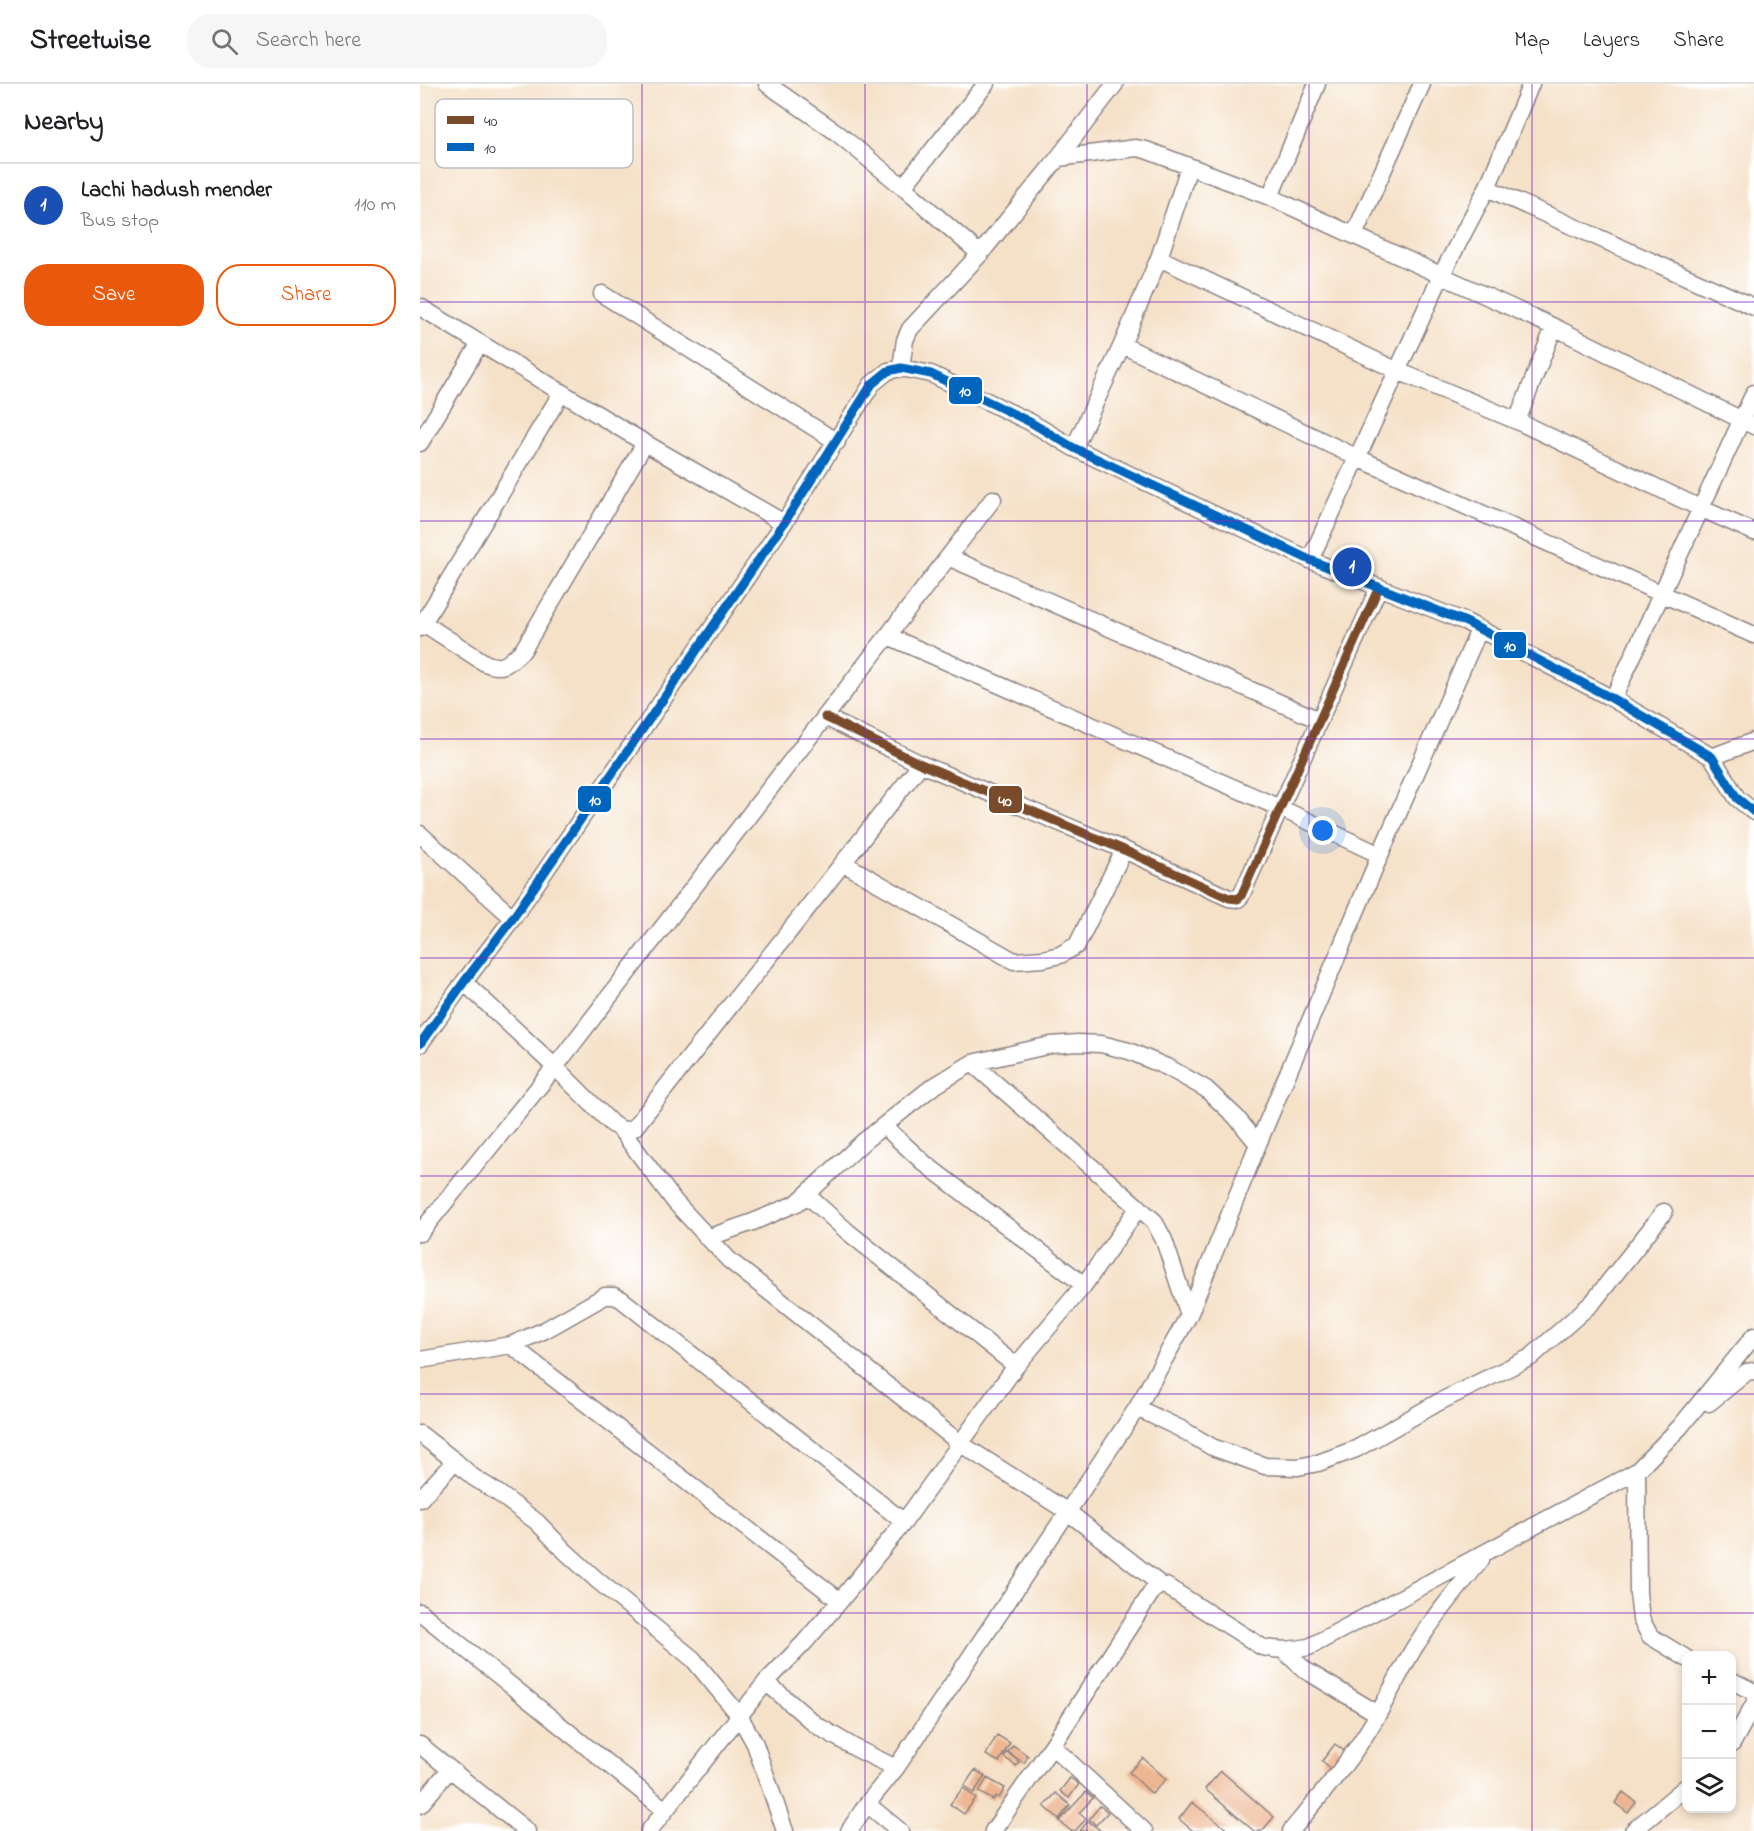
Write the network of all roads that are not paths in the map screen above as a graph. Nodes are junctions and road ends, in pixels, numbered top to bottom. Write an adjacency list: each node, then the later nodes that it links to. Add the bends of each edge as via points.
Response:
1 (767, 84): 9 (street, via 836,132)
2 (986, 84): 9 (street)
3 (1115, 84): 7 (street)
4 (1317, 84): 11 (street)
5 (1422, 84): 12 (street)
6 (1531, 84): 10 (street)
7 (1058, 158): 8 (street, via 1136,148); 13 (street)
8 (1189, 167): 11 (street); 14 (street)
9 (903, 187): 13 (street)
10 (1487, 188): 15 (street); 18 (street)
11 (1270, 197): 12 (street)
12 (1354, 235): 15 (street)
13 (980, 254): 22 (street, via 910,329 904,340)
14 (1159, 258): 21 (street); 23 (street)
15 (1441, 276): 19 (street); 23 (street)
16 (602, 294): 28 (street)
17 (420, 307): 20 (street)
18 (1754, 307)
19 (1554, 327): 26 (street); 27 (street)
20 (480, 343): 24 (street); 29 (street)
21 (1122, 345): 31 (street); 32 (street)
22 (901, 368): 28 (street, via 888,371 872,384); 31 (street, via 931,375 1030,422)
23 (1398, 371): 26 (street); 32 (street)
24 (562, 392): 30 (street); 41 (street)
25 (1754, 393): 27 (street)
26 (1517, 421): 34 (street)
27 (1748, 423): 34 (street)
28 (837, 442): 35 (street)
29 (420, 443)
30 (645, 443): 35 (street); 41 (street, via 523,650 504,667 485,663)
31 (1074, 448): 38 (street)
32 (1358, 458): 38 (street); 40 (street)
33 (993, 499): 37 (street)
34 (1700, 508): 36 (street); 40 (street)
35 (784, 523): 57 (street)
36 (1754, 532)
37 (948, 557): 44 (street); 47 (street)
38 (1310, 560): 39 (street)
39 (1379, 587): 42 (street); 47 (street)
40 (1662, 594): 43 (street); 45 (street)
41 (421, 624)
42 (1479, 630): 45 (street); 55 (street)
43 (1754, 635)
44 (888, 636): 46 (street); 51 (street)
45 (1613, 699): 49 (street)
46 (825, 717): 50 (street); 61 (street)
47 (1319, 720): 51 (street)
48 (1754, 741): 49 (street)
49 (1712, 757): 52 (street, via 1737,798)
50 (921, 764): 54 (street); 56 (street)
51 (1280, 808): 54 (street, via 1238,899); 55 (street)
52 (1754, 812)
53 (420, 834): 57 (street)
54 (1124, 850): 56 (street, via 1077,945 1060,955 1014,961)
55 (1380, 855): 64 (street)
56 (843, 863): 63 (street, via 634,1128)
57 (513, 918): 58 (street)
58 (464, 982): 59 (street); 61 (street)
59 (420, 1044)
60 (972, 1063): 62 (street, via 931,1088); 64 (street, via 1078,1043 1129,1051 1206,1089); 66 (street)
61 (555, 1067): 63 (street); 68 (street)
62 (884, 1126): 65 (street); 70 (street, via 924,1163)
63 (621, 1130): 69 (street)
64 (1258, 1144): 71 (street)
65 (807, 1195): 69 (street, via 753,1222); 75 (street)
66 (1139, 1207): 70 (street); 71 (street, via 1154,1221 1164,1240)
67 (1664, 1212): 77 (street, via 1593,1302 1531,1357 1356,1449 1298,1467 1266,1466 1212,1447)
68 (420, 1233)
69 (707, 1238): 80 (street, via 729,1260)
70 (1084, 1285): 75 (street)
71 (1189, 1315): 77 (street)
72 (1754, 1336): 78 (street)
73 (511, 1345): 74 (street); 85 (street, via 605,1296 621,1299); 88 (street)
74 (420, 1360)
75 (1016, 1366): 80 (street)
76 (1754, 1371): 78 (street, via 1747,1372)
77 (1137, 1408): 84 (street)
78 (1680, 1427): 82 (street)
79 (420, 1434): 81 (street)
80 (961, 1444): 84 (street); 85 (street)
81 (455, 1461): 83 (street); 97 (street, via 537,1522 597,1580 693,1659)
82 (1637, 1471): 86 (street); 91 (street, via 1641,1618 1650,1636)
83 (420, 1499)
84 (1068, 1512): 87 (street); 101 (street)
85 (904, 1522): 88 (street)
86 (1486, 1552): 90 (street, via 1320,1642); 96 (street, via 1414,1648)
87 (1161, 1585): 90 (street, via 1262,1647); 100 (street, via 1153,1590)
88 (840, 1601): 92 (street)
89 (420, 1612): 106 (street)
90 (1284, 1651): 96 (street, via 1305,1670)
91 (1682, 1656)
92 (766, 1682): 97 (street); 101 (street, via 816,1725)
93 (1736, 1683): 94 (street)
94 (1754, 1692)
95 (1754, 1704): 98 (street)
96 (1377, 1714): 114 (street)
97 (739, 1715): 106 (street); 109 (street, via 765,1768)
98 (1736, 1735)
99 (420, 1745): 102 (street)
100 (1052, 1746): 112 (street); 113 (street)
101 (896, 1768): 104 (street)
102 (450, 1769): 105 (street); 107 (street)
103 (1682, 1790): 115 (street)
104 (867, 1804): 110 (street); 111 (street)
105 (420, 1805)
106 (665, 1810): 108 (street)
107 (524, 1830)
108 (649, 1831)
109 (785, 1831)
110 (849, 1831)
111 (900, 1831)
112 (993, 1831)
113 (1144, 1831)
114 (1291, 1831)
115 (1633, 1831)

